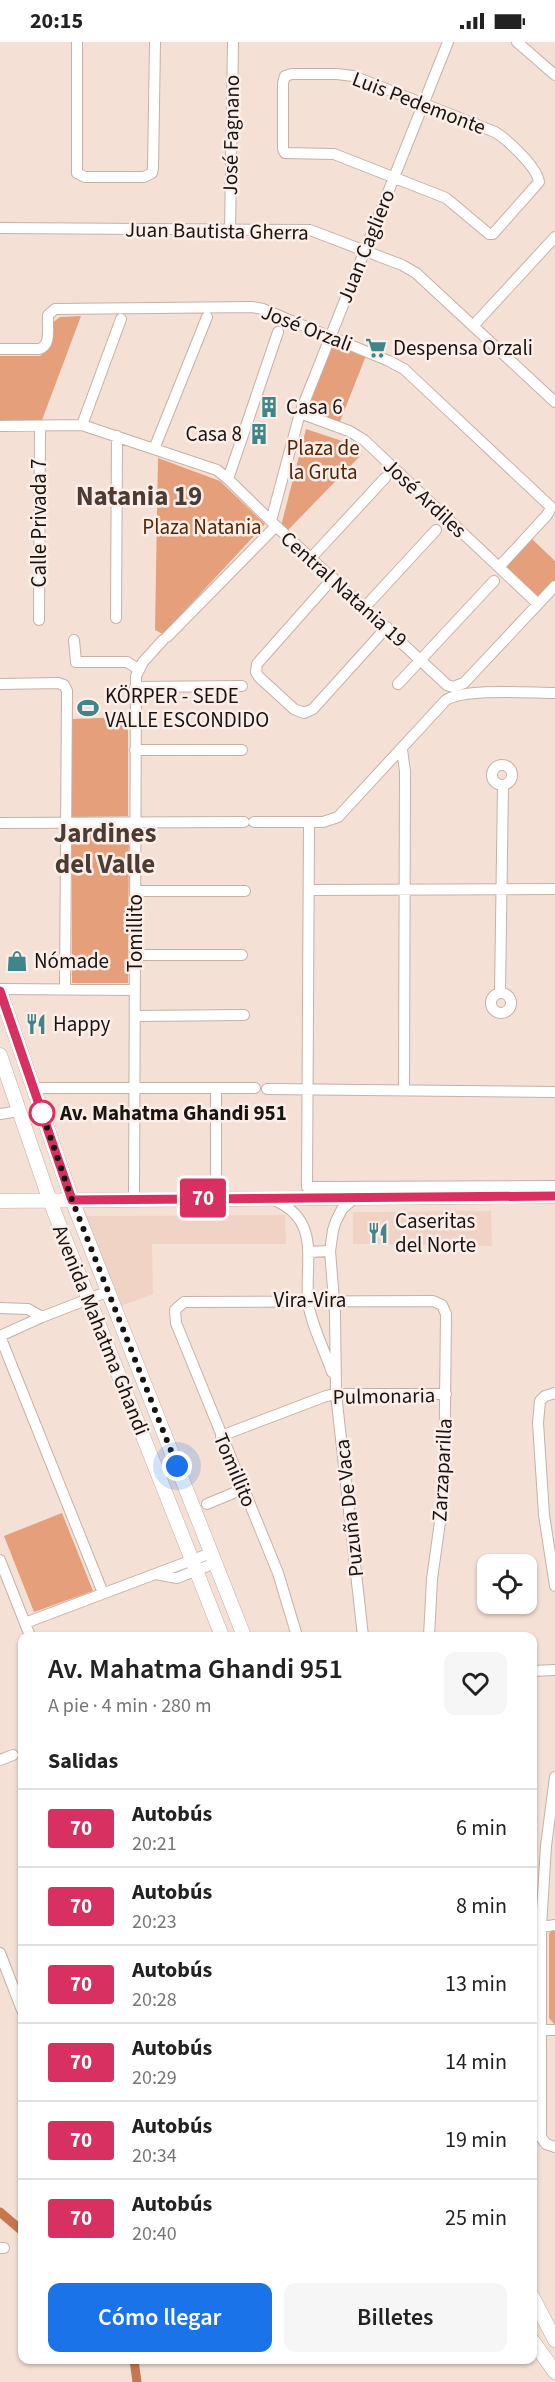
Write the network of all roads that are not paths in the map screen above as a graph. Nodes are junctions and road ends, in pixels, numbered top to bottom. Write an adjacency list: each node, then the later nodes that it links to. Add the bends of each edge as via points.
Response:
1 (77, 42): 2 (street, via 76,169 85,177 144,177 153,168)
2 (155, 42)
3 (233, 42): 10 (street, José Fagnano)
4 (448, 42): 7 (street, Juan Cagliero)
5 (517, 42): 6 (street)
6 (555, 75)
7 (423, 103): 8 (street, Juan Cagliero); 8 (street, Luis Pedemonte, via 500,135 537,172 539,182 493,234 484,232 446,198); 8 (street, Luis Pedemonte, via 345,75 285,76 285,153 334,154)
8 (394, 178): 12 (street, Juan Cagliero)
9 (0, 228): 10 (street, Juan Bautista Gherra)
10 (230, 229): 12 (street, Juan Bautista Gherra, via 309,230)
11 (555, 237): 15 (street)
12 (364, 250): 15 (street, Juan Bautista Gherra, via 409,268); 17 (street, Juan Cagliero)
13 (207, 317): 25 (street)
14 (121, 320): 21 (street)
15 (473, 326): 19 (street, Juan Bautista Gherra)
16 (278, 332): 26 (street)
17 (330, 335): 18 (street, José Orzali, via 258,308 55,309 48,315 48,342 44,347); 20 (street, Juan Cagliero); 31 (street, José Orzali, via 404,369 551,507)
18 (0, 349)
19 (555, 402)
20 (300, 413): 28 (street, Juan Cagliero); 31 (street, José Ardiles, via 364,440)
21 (82, 425): 23 (street, Central Natania 19); 24 (street, Central Natania 19)
22 (0, 426): 23 (street, Central Natania 19)
23 (40, 426): 38 (street, Calle Privada 7)
24 (117, 436): 25 (street, Central Natania 19); 37 (street)
25 (154, 449): 26 (street, Central Natania 19)
26 (228, 478): 28 (street, Central Natania 19)
27 (385, 478): 30 (street)
28 (273, 524): 30 (street, Central Natania 19); 42 (street)
29 (436, 530): 36 (street)
30 (311, 558): 32 (street, Central Natania 19)
31 (499, 567): 35 (street, José Ardiles)
32 (333, 578): 36 (street, Central Natania 19); 39 (street, via 256,664 259,677 294,709 304,713 313,709)
33 (494, 580): 41 (street)
34 (555, 586): 35 (street)
35 (538, 604): 41 (street, Central Natania 19, via 464,683 453,687 447,684)
36 (364, 607): 39 (street, Central Natania 19)
37 (116, 618)
38 (39, 620)
39 (387, 627): 41 (street, Central Natania 19)
40 (74, 640): 42 (street, via 76,662 127,662)
41 (421, 659): 44 (street)
42 (138, 669): 46 (street, Tomillito)
43 (0, 684): 52 (street, via 58,683 66,688)
44 (398, 684)
45 (242, 686): 46 (street)
46 (135, 687): 48 (street, Tomillito)
47 (555, 693): 50 (street, via 452,697)
48 (135, 750): 49 (street); 53 (street, Tomillito)
49 (242, 750)
50 (402, 750): 54 (street, via 338,817); 59 (street)
51 (502, 785): 56 (street)
52 (66, 822): 53 (street); 55 (street); 64 (street)
53 (134, 822): 54 (street); 60 (street, Tomillito)
54 (309, 822): 58 (street)
55 (0, 823)
56 (502, 889): 57 (street); 59 (street); 67 (street)
57 (555, 889)
58 (309, 890): 59 (street); 76 (street)
59 (404, 890): 77 (street)
60 (135, 891): 61 (street); 62 (street, Tomillito)
61 (245, 891)
62 (136, 955): 63 (street); 66 (street, Tomillito)
63 (242, 955)
64 (65, 989): 65 (street); 66 (street)
65 (0, 990): 71 (main road, Avenida Mahatma Ghandi)
66 (135, 990): 69 (street, Tomillito)
67 (500, 992)
68 (244, 1015): 69 (street)
69 (135, 1016): 72 (street, Tomillito)
70 (0, 1055): 79 (main road, Avenida Mahatma Ghandi)
71 (34, 1088): 72 (street); 87 (main road, Avenida Mahatma Ghandi)
72 (135, 1088): 73 (street); 86 (street, Tomillito)
73 (216, 1088): 74 (street); 84 (street)
74 (255, 1088)
75 (267, 1089): 76 (street)
76 (307, 1089): 77 (street); 81 (street, via 307,1188)
77 (404, 1090): 78 (street)
78 (555, 1092)
79 (19, 1111): 80 (street); 89 (main road, Avenida Mahatma Ghandi)
80 (0, 1114)
81 (555, 1186)
82 (555, 1196): 83 (main road)
83 (356, 1197): 85 (main road); 90 (street, via 342,1209 336,1221)
84 (216, 1198): 85 (main road); 86 (main road)
85 (271, 1198): 91 (street, via 287,1205 302,1222)
86 (134, 1199): 87 (main road)
87 (72, 1200): 89 (main road); 92 (main road, Avenida Mahatma Ghandi)
88 (0, 1201): 89 (main road)
89 (50, 1201): 93 (main road, Avenida Mahatma Ghandi)
90 (330, 1251): 91 (street); 95 (street)
91 (308, 1252): 94 (street)
92 (109, 1291): 93 (street); 107 (main road, Avenida Mahatma Ghandi)
93 (89, 1298): 99 (street); 109 (main road, Avenida Mahatma Ghandi)
94 (308, 1300): 95 (street, Vira-Vira); 96 (street, Vira-Vira, via 190,1301); 100 (street)
95 (335, 1300): 97 (street, Vira-Vira, via 433,1301); 100 (street)
96 (179, 1305): 104 (street, Tomillito, via 174,1316)
97 (442, 1305): 102 (street, Zarzaparilla, via 446,1314)
98 (0, 1308): 99 (street, via 28,1310)
99 (42, 1317): 111 (street, via 0,1336)
100 (335, 1380): 101 (street, Puzuña De Vaca)
101 (336, 1394): 102 (street, Pulmonaria); 104 (street, Pulmonaria); 117 (street, Puzuña De Vaca)
102 (446, 1394): 118 (street, Zarzaparilla, via 444,1499)
103 (550, 1394): 110 (street, via 538,1409 538,1443)
104 (220, 1436): 105 (street, Tomillito)
105 (243, 1489): 106 (street); 116 (street, Tomillito, via 278,1573)
106 (207, 1504)
107 (213, 1558): 109 (street); 115 (main road, Avenida Mahatma Ghandi)
108 (0, 1560): 112 (street)
109 (194, 1565): 111 (street); 114 (main road, Avenida Mahatma Ghandi)
110 (555, 1587)
111 (103, 1593): 112 (street)
112 (25, 1623): 113 (street)
113 (28, 1632)
114 (220, 1632)
115 (242, 1632)
116 (296, 1632)
117 (363, 1632)
118 (429, 1632)
119 (555, 1670): 120 (street)
120 (537, 1671)
121 (13, 1755): 122 (street)
122 (0, 1761)
123 (555, 1777): 125 (street)
124 (555, 1925): 125 (street)
125 (541, 1928): 128 (street)
126 (0, 1953): 127 (street)
127 (18, 2000)
128 (542, 2030): 129 (street); 130 (street, via 541,2137)
129 (555, 2030)
130 (551, 2146)
131 (537, 2306): 132 (main road)
132 (555, 2340)
133 (537, 2347): 134 (main road)
134 (555, 2372)

